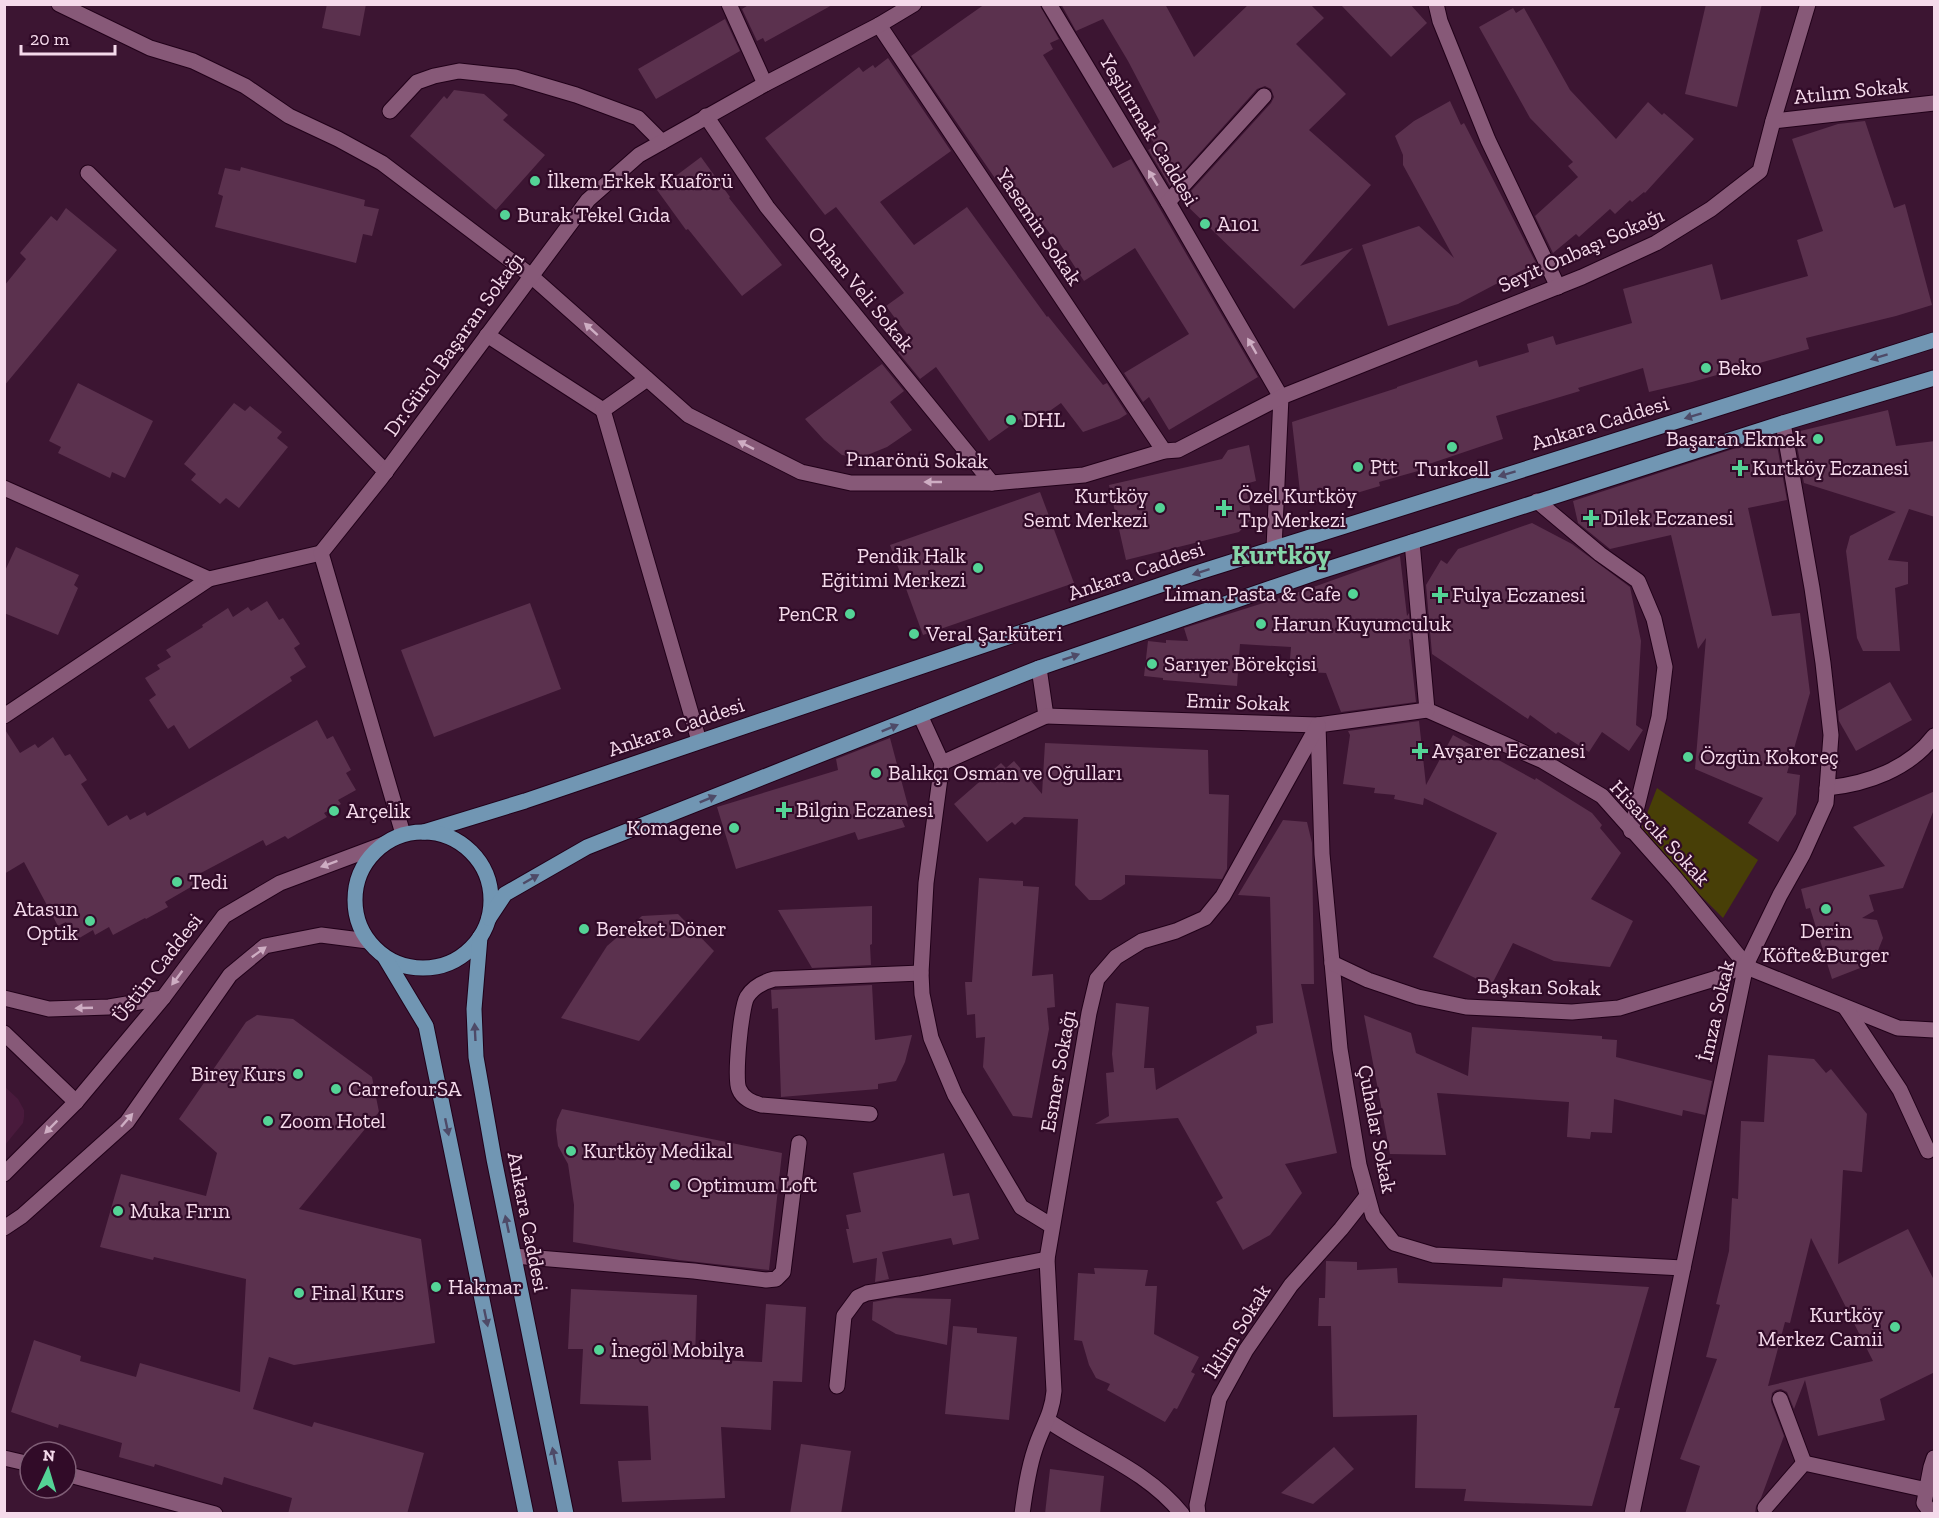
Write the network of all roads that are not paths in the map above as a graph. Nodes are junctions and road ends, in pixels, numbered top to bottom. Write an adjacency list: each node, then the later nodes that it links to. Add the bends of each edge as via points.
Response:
1 (59, 4): 17 (street, Pınarönü Sokak, via 150,48 192,61 245,86 289,116 382,163)
2 (729, 4): 8 (street)
3 (914, 4): 7 (street, Dr.Gürol Başaran Sokağı)
4 (1049, 4): 16 (street, Yeşilırmak Caddesi, one-way to 4)
5 (1436, 4): 18 (street, via 1488,140)
6 (1808, 4): 13 (street, Seyit Onbaşı Sokağı)
7 (879, 26): 8 (street, Dr.Gürol Başaran Sokağı); 26 (street, Yasemin Sokak)
8 (765, 84): 12 (street, Dr.Gürol Başaran Sokağı)
9 (1264, 96): 16 (street)
10 (1935, 104): 13 (street, Atılım Sokak)
11 (390, 111): 14 (street, via 417,82 434,76 459,71 515,77 638,118)
12 (706, 116): 14 (street, Dr.Gürol Başaran Sokağı); 28 (street, Orhan Veli Sokak, via 766,207)
13 (1773, 121): 18 (street, Seyit Onbaşı Sokağı, via 1760,171 1719,203 1656,243)
14 (662, 142): 17 (street, Dr.Gürol Başaran Sokağı, via 639,155 588,200)
15 (88, 173): 27 (street)
16 (1168, 202): 23 (street, Yeşilırmak Caddesi, one-way to 16)
17 (530, 275): 19 (street, Dr.Gürol Başaran Sokağı); 22 (street, Pınarönü Sokak, one-way to 17)
18 (1558, 287): 23 (street, Seyit Onbaşı Sokağı)
19 (487, 335): 24 (street); 27 (street, Dr.Gürol Başaran Sokağı)
20 (1935, 339): 32 (main road, Ankara Caddesi, one-way to 32)
21 (1935, 378): 25 (main road)
22 (647, 379): 24 (street); 28 (street, Pınarönü Sokak, one-way to 22, via 852,483 801,472 688,415)
23 (1281, 397): 26 (street, Pınarönü Sokak, via 1178,450); 32 (street)
24 (603, 410): 42 (street)
25 (1784, 423): 30 (main road); 44 (street, İmza Sokak, via 1823,663 1831,735)
26 (1164, 451): 28 (street, Pınarönü Sokak, via 1084,475)
27 (386, 472): 33 (street, Dr.Gürol Başaran Sokağı)
28 (992, 483)
29 (4, 488): 34 (street)
30 (1537, 501): 31 (main road); 45 (street, via 1638,581 1654,619 1665,667 1659,717)
31 (1413, 542): 35 (main road, one-way to 31); 36 (street)
32 (1274, 548): 42 (main road, Ankara Caddesi, one-way to 42)
33 (321, 553): 34 (street); 47 (street)
34 (209, 579): 38 (street)
35 (1039, 668): 37 (main road); 39 (street)
36 (1427, 710): 40 (street, Emir Sokak); 45 (street, Hisarcık Sokak, via 1544,761 1602,796)
37 (920, 715): 43 (street); 49 (main road, one-way to 37, via 505,894 587,847)
38 (4, 716)
39 (1046, 716): 40 (street, Emir Sokak); 43 (street)
40 (1318, 725): 53 (street, Çuhalar Sokak, via 1322,854); 67 (street, Esmer Sokağı, via 1223,896 1206,918 1142,941 1116,957 1097,979)
41 (1935, 736): 44 (street, via 1911,760 1879,776)
42 (699, 741): 46 (main road, Ankara Caddesi)
43 (942, 764): 55 (street, via 926,884)
44 (1827, 788): 54 (street, İmza Sokak, via 1826,803 1803,854)
45 (1631, 831): 54 (street, Hisarcık Sokak)
46 (424, 832): 47 (main road); 49 (main road, via 444,835 463,844 477,859 487,877 491,897)
47 (403, 834): 48 (main road)
48 (384, 844): 51 (main road, via 368,859 358,879 354,900 358,922); 57 (street, Üstün Caddesi, one-way to 57, via 280,883 224,916)
49 (489, 918): 50 (main road)
50 (480, 937): 52 (main road, via 465,953 446,964 425,968 404,965); 69 (main road, Ankara Caddesi, one-way to 50, via 476,1057 474,1009)
51 (368, 941): 52 (main road); 68 (street, one-way to 51, via 127,1122 230,975 265,946 321,935)
52 (384, 956): 81 (main road, one-way to 81, via 426,1026)
53 (1332, 963): 54 (street, Başkan Sokak, via 1418,997 1456,1005 1572,1012 1619,1008); 66 (street, Çuhalar Sokak, via 1340,1049)
54 (1746, 965): 58 (street, Hisarcık Sokak); 71 (street, İmza Sokak)
55 (921, 973): 62 (street, via 774,979 751,991 744,1006 737,1082 744,1096 761,1105); 67 (street, via 931,1038 955,1095 1021,1207)
56 (4, 998): 57 (street, one-way to 56, via 109,1007 49,1009)
57 (163, 998): 61 (street, Üstün Caddesi)
58 (1845, 1007): 59 (street, Hisarcık Sokak, via 1898,1028); 64 (street, via 1900,1090)
59 (1935, 1030)
60 (4, 1033): 61 (street)
61 (76, 1102): 65 (street, Üstün Caddesi, one-way to 65)
62 (870, 1114)
63 (799, 1143): 69 (street, via 783,1272 776,1279)
64 (1928, 1151)
65 (4, 1174)
66 (1367, 1196): 71 (street, Çuhalar Sokak, via 1372,1216 1394,1243 1434,1255); 85 (street, İklim Sokak, via 1291,1285 1224,1389)
67 (1052, 1226): 70 (street, Esmer Sokağı)
68 (4, 1228)
69 (514, 1256): 82 (main road, Ankara Caddesi, one-way to 69)
70 (1047, 1259): 72 (street, via 858,1297 844,1316); 74 (street, Esmer Sokağı, via 1054,1391 1053,1408)
71 (1683, 1268): 86 (street, İmza Sokak)
72 (837, 1386)
73 (1780, 1399): 76 (street)
74 (1047, 1420): 83 (street, Esmer Sokağı, via 1029,1468); 84 (street, via 1134,1470)
75 (1935, 1458): 78 (street)
76 (1804, 1463): 78 (street); 79 (street)
77 (78, 1477): 80 (street)
78 (1927, 1490): 87 (street, via 1924,1503)
79 (1766, 1508)
80 (215, 1514)
81 (526, 1514)
82 (566, 1514)
83 (1022, 1514)
84 (1182, 1514)
85 (1198, 1514)
86 (1632, 1514)
87 (1932, 1514)

